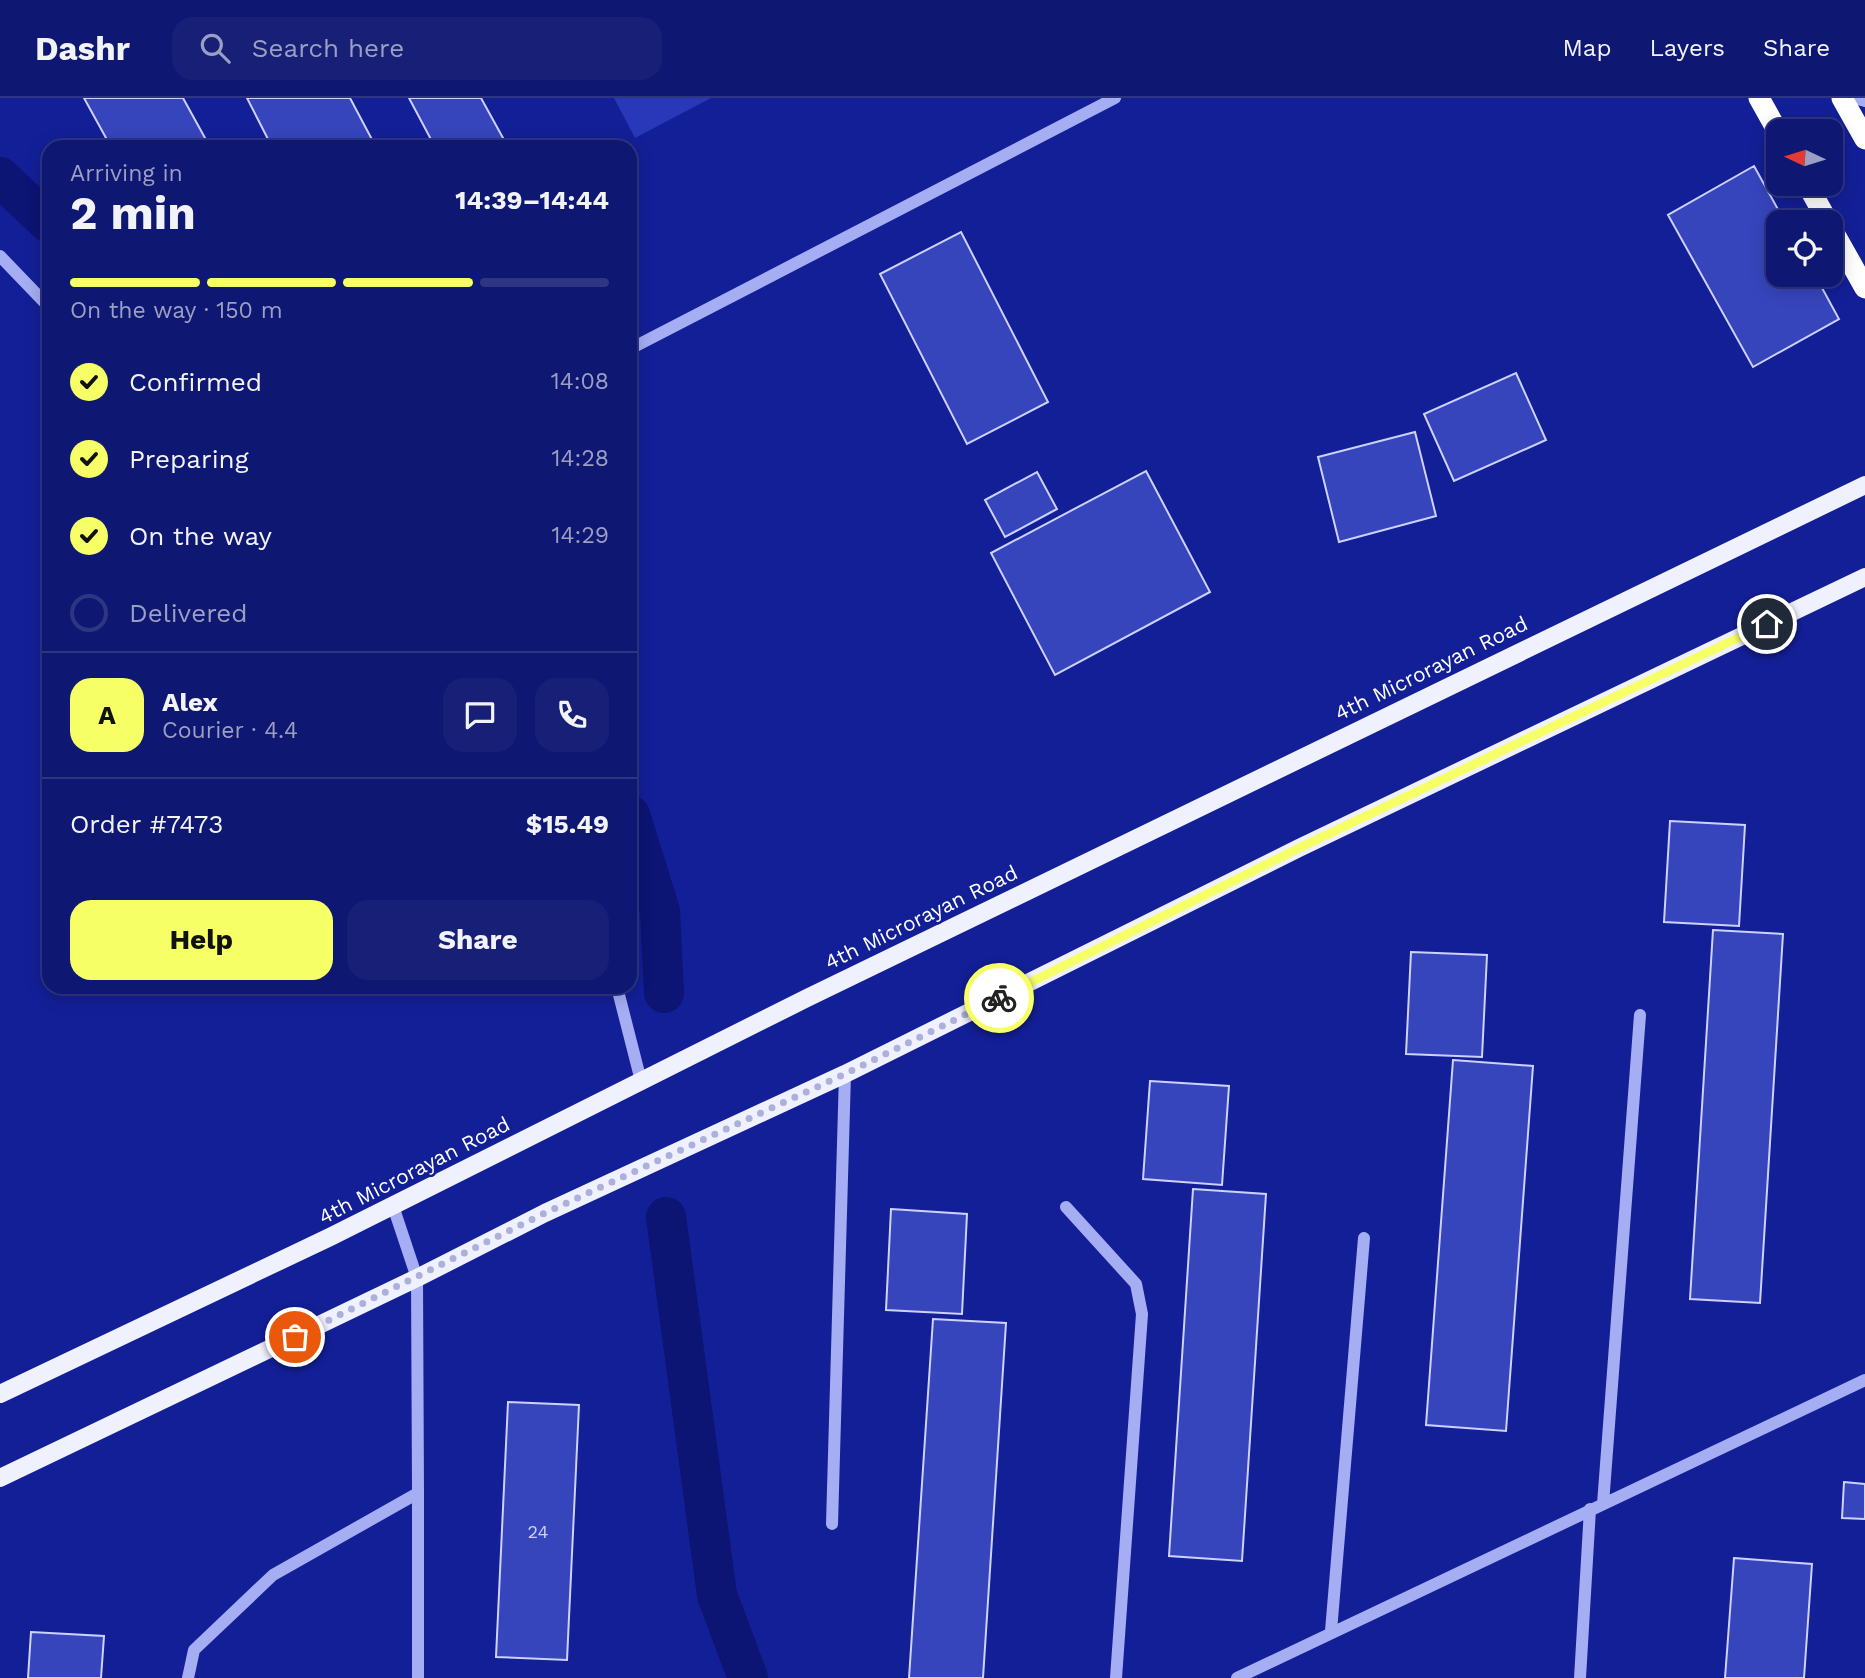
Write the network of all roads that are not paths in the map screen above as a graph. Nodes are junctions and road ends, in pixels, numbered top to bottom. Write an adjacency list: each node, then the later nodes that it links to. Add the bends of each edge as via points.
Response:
1 (1115, 98): 12 (street)
2 (1759, 98): 6 (highway)
3 (1842, 98): 7 (highway)
4 (1854, 98): 5 (street)
5 (1865, 101)
6 (1771, 119)
7 (1865, 139)
8 (1843, 249): 10 (highway)
9 (0, 256): 11 (street)
10 (1865, 288)
11 (42, 300)
12 (637, 345)
13 (1865, 485): 18 (main road, 4th Microrayan Road)
14 (1865, 577): 17 (main road, via 1299,848)
15 (619, 994): 18 (street)
16 (1640, 1015): 27 (street)
17 (845, 1074): 22 (main road, via 545,1213); 29 (street)
18 (642, 1081): 19 (main road, 4th Microrayan Road)
19 (393, 1206): 22 (street); 24 (main road, 4th Microrayan Road)
20 (1066, 1207): 33 (street, via 1136,1284 1142,1314)
21 (1364, 1238): 30 (street)
22 (417, 1278): 25 (main road); 26 (street)
23 (1865, 1380): 27 (street)
24 (0, 1394)
25 (0, 1478)
26 (418, 1493): 31 (street, via 273,1575 194,1650); 32 (street)
27 (1603, 1504): 28 (street)
28 (1590, 1508): 30 (street); 35 (street)
29 (832, 1524)
30 (1331, 1631): 34 (street)
31 (188, 1678)
32 (418, 1678)
33 (1116, 1678)
34 (1237, 1678)
35 (1580, 1678)

